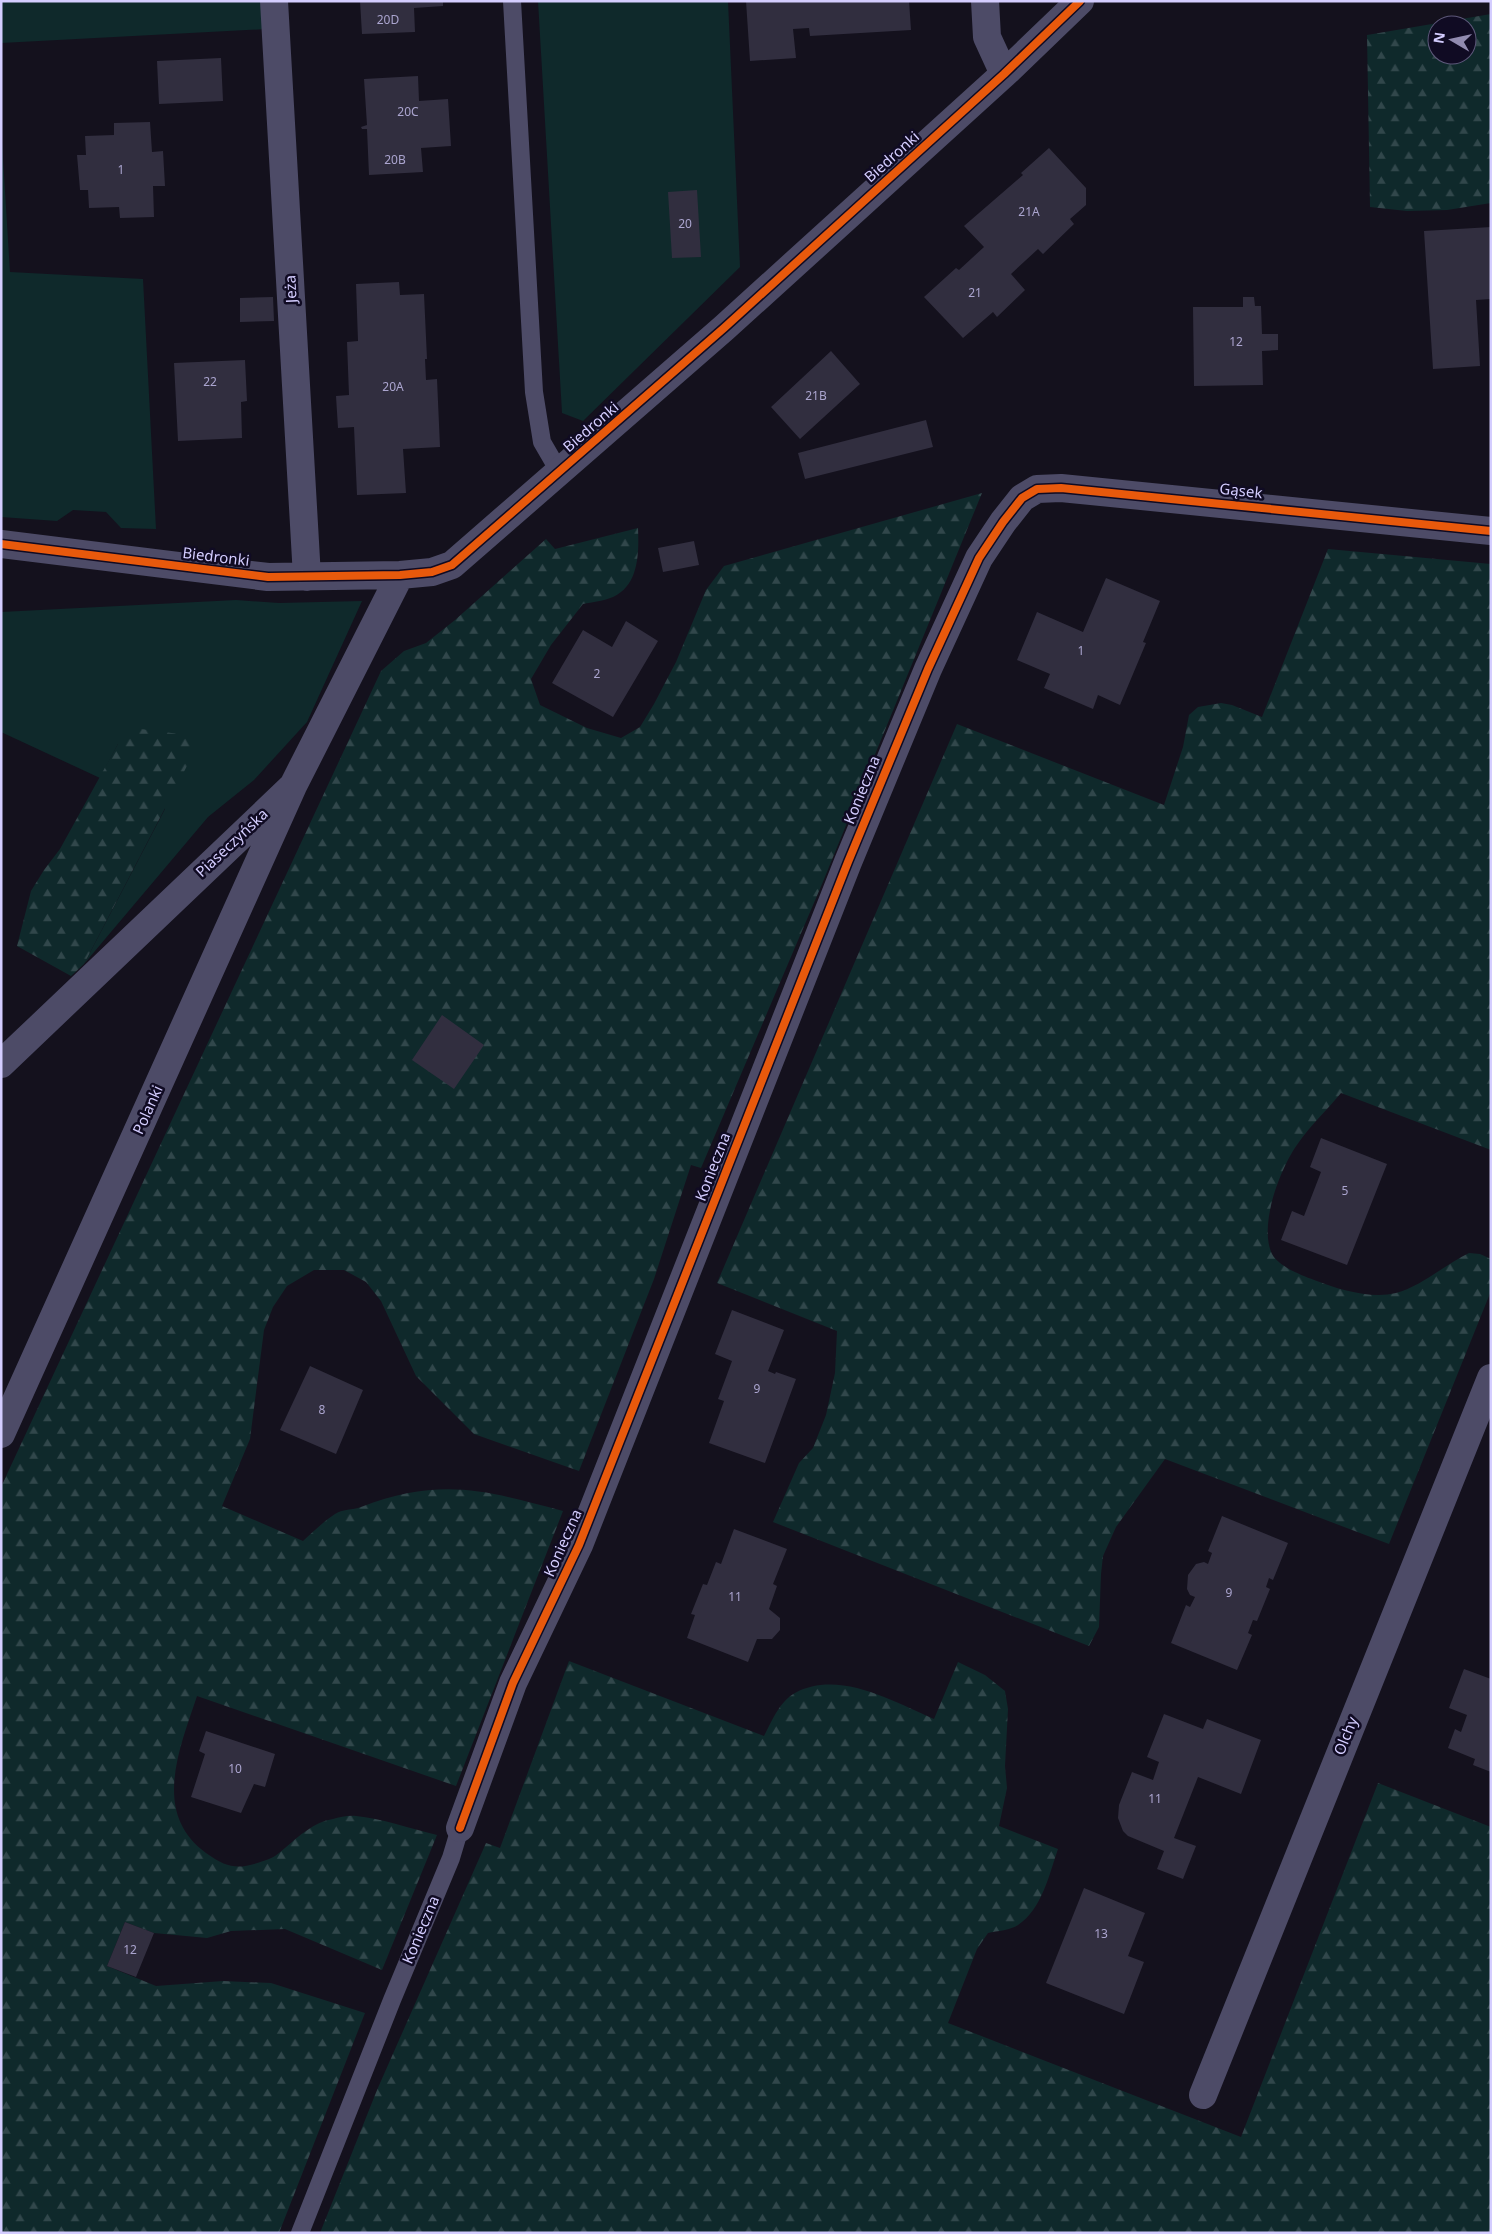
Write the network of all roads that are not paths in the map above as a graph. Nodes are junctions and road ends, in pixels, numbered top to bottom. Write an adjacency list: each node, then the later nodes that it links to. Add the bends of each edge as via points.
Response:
1 (274, 1): 11 (street, Jeża)
2 (512, 1): 6 (lane, via 534,392 542,442)
3 (985, 1): 5 (street, via 987,37)
4 (1080, 1): 5 (street, Biedronki)
5 (1004, 74): 6 (street, Biedronki)
6 (560, 473): 10 (street, Biedronki, via 452,565 432,572)
7 (1003, 522): 8 (street, Gąsek, via 1022,498 1037,489 1060,488); 16 (street, Konieczna, via 979,558 928,669 848,862 579,1545 513,1683)
8 (1491, 531)
9 (1, 544): 11 (street, Biedronki, via 268,577)
10 (400, 575): 11 (street, Biedronki); 12 (street, Piaseczyńska)
11 (307, 577)
12 (293, 786): 13 (street, Piaseczyńska); 15 (street, Polanki)
13 (1, 1064)
14 (1491, 1378): 17 (street, Olchy)
15 (1, 1434)
16 (460, 1828): 18 (lane, Konieczna, via 451,1858)
17 (1203, 2095)
18 (300, 2233)

